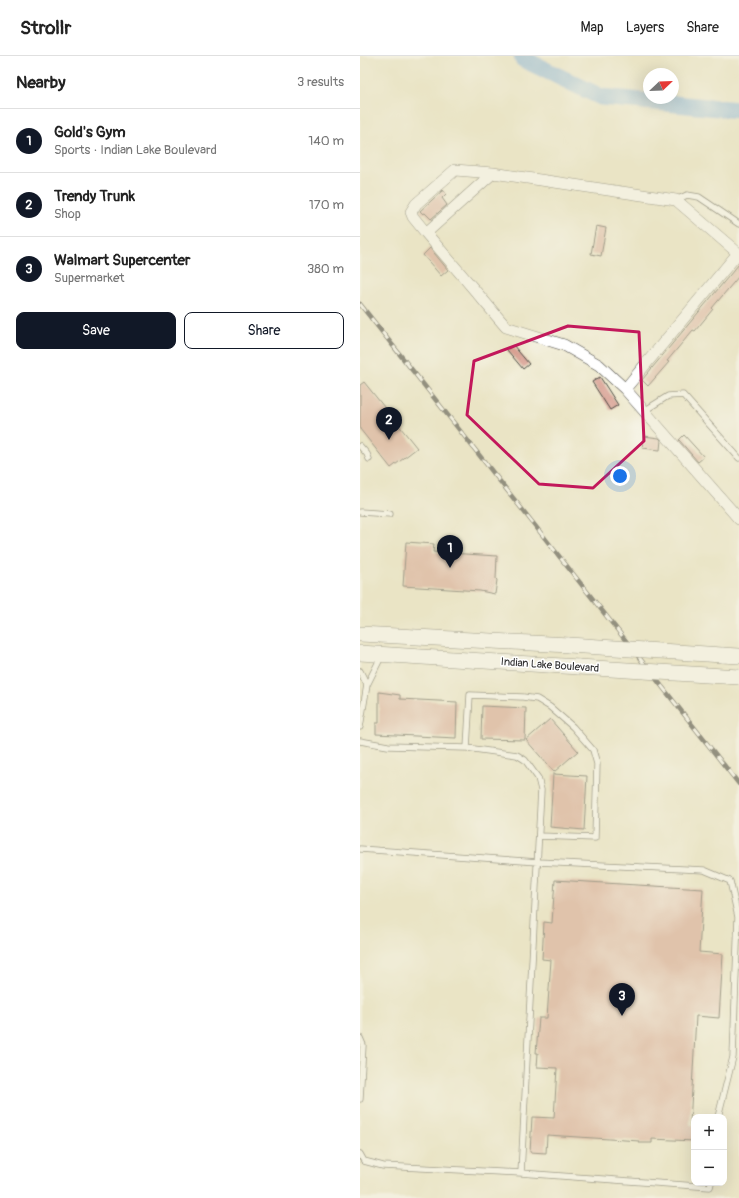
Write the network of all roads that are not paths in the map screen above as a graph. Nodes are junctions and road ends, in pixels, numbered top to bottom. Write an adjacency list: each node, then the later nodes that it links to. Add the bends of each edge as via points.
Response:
1 (493, 173): 2 (street); 4 (street); 4 (street, via 455,170 416,204 411,212)
2 (676, 200): 3 (lane, via 687,195 700,197); 5 (street)
3 (739, 224)
4 (426, 233): 6 (street, via 506,327 564,346 599,365)
5 (738, 253): 6 (street)
6 (625, 389): 7 (street)
7 (644, 411): 9 (lane, via 668,396 683,395); 13 (street)
8 (360, 446): 10 (lane)
9 (739, 458)
10 (369, 459)
11 (360, 512): 12 (lane)
12 (390, 514)
13 (739, 519)
14 (360, 634): 17 (main road, Indian Lake Boulevard, bridge)
15 (360, 653): 16 (main road, Indian Lake Boulevard)
16 (382, 654): 19 (main road, Indian Lake Boulevard, bridge); 20 (lane)
17 (739, 656)
18 (360, 671): 20 (lane)
19 (739, 677)
20 (367, 685): 21 (lane)
21 (360, 727)
22 (360, 741): 23 (lane, via 388,746)
23 (467, 748): 24 (lane, via 517,755 525,760 538,778 541,790); 24 (lane, via 470,695 523,696 537,699 573,727 593,750 597,764 595,838)
24 (539, 836): 26 (lane)
25 (360, 850): 26 (lane)
26 (538, 862): 29 (lane, via 704,870 730,881 738,917 733,1057); 32 (lane)
27 (360, 1038): 28 (lane, via 363,1045)
28 (360, 1099)
29 (719, 1114)
30 (360, 1154): 31 (lane)
31 (362, 1161): 32 (lane, via 383,1166)
32 (521, 1173): 33 (lane)
33 (691, 1186)
34 (696, 1186): 35 (lane)
35 (710, 1186)

